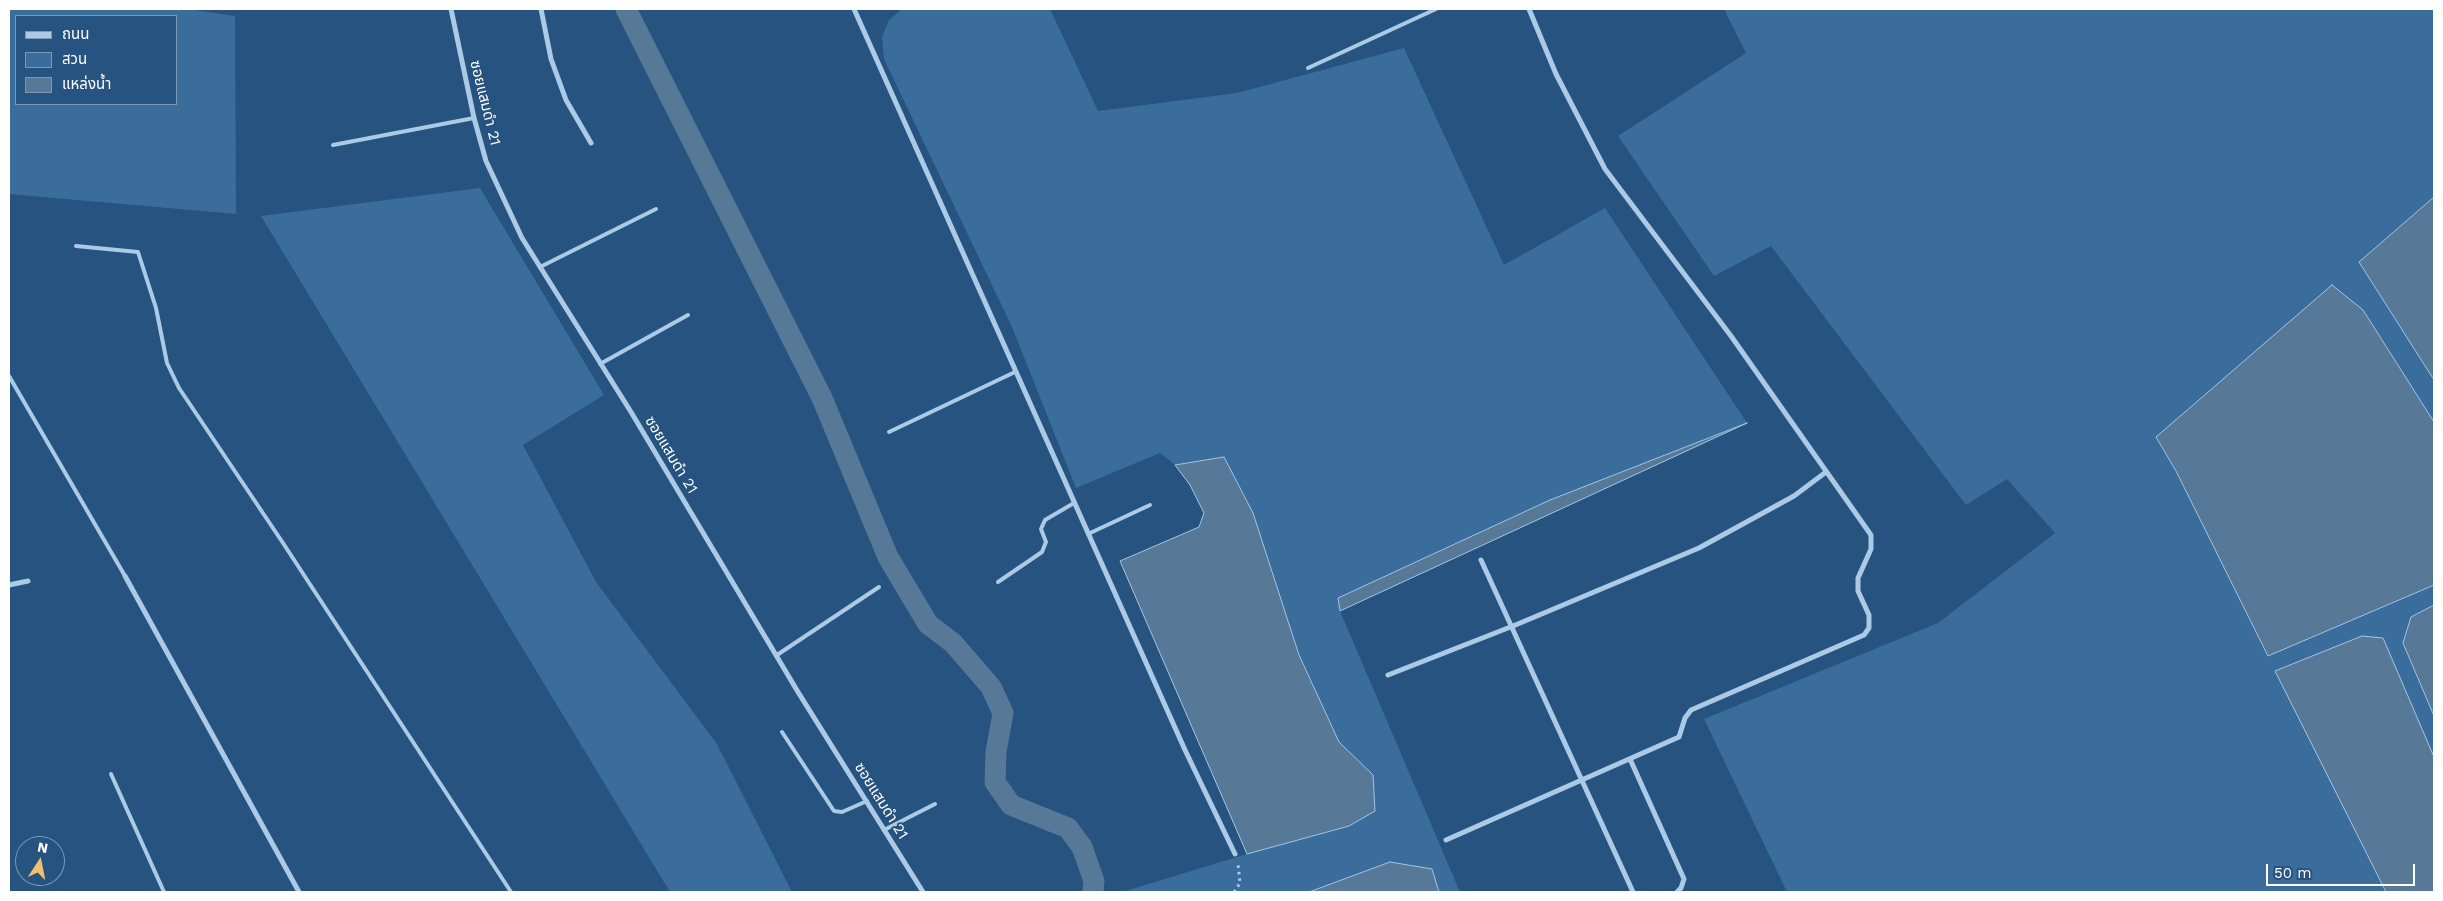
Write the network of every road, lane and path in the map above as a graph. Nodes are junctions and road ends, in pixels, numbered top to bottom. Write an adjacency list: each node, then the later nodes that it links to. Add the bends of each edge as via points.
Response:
1 (451, 9): 7 (street, ซอยแสมดำ 21)
2 (541, 9): 8 (street, via 552,59 566,100)
3 (854, 9): 15 (street)
4 (1436, 9): 6 (lane)
5 (1529, 9): 18 (street, via 1556,74 1606,169 1731,336)
6 (1308, 68)
7 (474, 118): 9 (lane); 12 (street, ซอยแสมดำ 21, via 486,161 522,238)
8 (591, 143)
9 (332, 145)
10 (656, 209): 12 (lane)
11 (76, 246): 42 (lane, via 134,250 140,254 156,308 167,363 179,388)
12 (540, 267): 14 (street, ซอยแสมดำ 21)
13 (688, 315): 14 (lane)
14 (600, 364): 29 (street, ซอยแสมดำ 21)
15 (1015, 372): 17 (lane); 19 (street)
16 (9, 376): 23 (lane)
17 (889, 432)
18 (1826, 472): 28 (street, via 1794,496 1699,548); 32 (street, via 1871,536 1872,549 1858,578 1858,591 1869,615 1870,628 1864,635 1691,710 1679,737)
19 (1074, 503): 21 (street); 25 (lane, via 1045,520 1041,529 1046,542 1042,552)
20 (1150, 505): 21 (lane)
21 (1088, 534): 39 (street)
22 (1481, 560): 28 (street)
23 (125, 576): 41 (street)
24 (28, 581): 26 (street)
25 (998, 582)
26 (9, 585)
27 (879, 587): 29 (lane)
28 (1513, 626): 30 (street); 34 (street)
29 (776, 655): 35 (street, ซอยแสมดำ 21)
30 (1388, 675)
31 (782, 732): 35 (lane, via 834,811 842,812)
32 (1630, 759): 34 (street); 46 (street, via 1684,879)
33 (111, 774): 40 (lane)
34 (1582, 781): 38 (street); 45 (street)
35 (866, 801): 37 (street, ซอยแสมดำ 21)
36 (935, 804): 37 (lane)
37 (884, 830): 43 (street, ซอยแสมดำ 21)
38 (1446, 840)
39 (1235, 854): 44 (path, via 1240,883)
40 (164, 892)
41 (299, 892)
42 (511, 892)
43 (923, 892)
44 (1234, 892)
45 (1633, 892)
46 (1677, 892)

